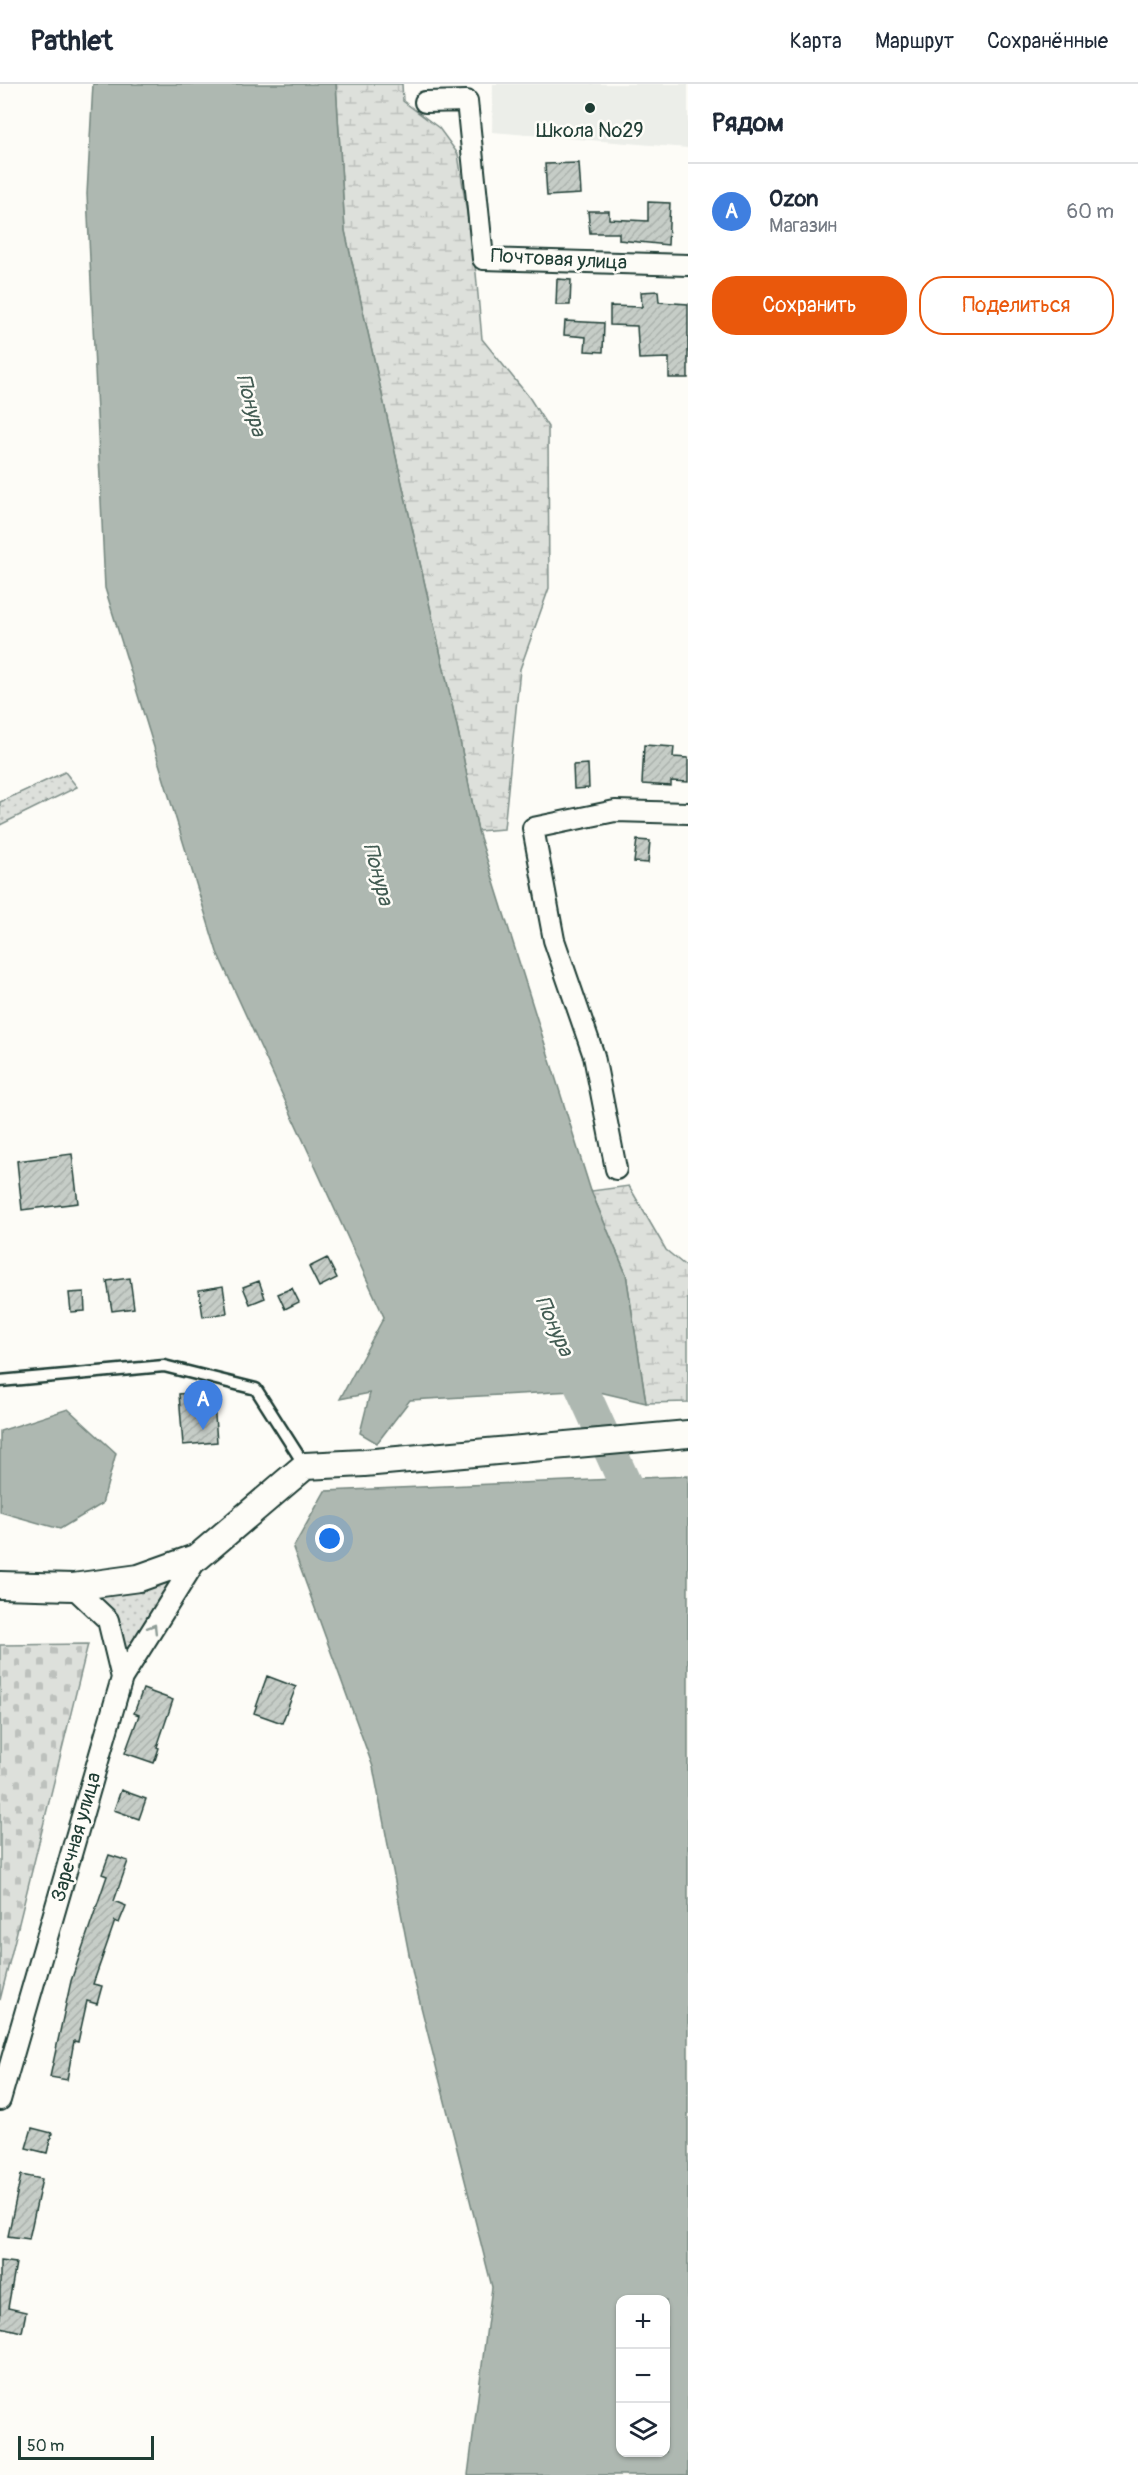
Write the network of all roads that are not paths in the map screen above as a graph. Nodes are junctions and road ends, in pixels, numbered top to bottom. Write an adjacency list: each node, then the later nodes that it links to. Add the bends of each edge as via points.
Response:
1 (425, 102): 2 (street, Почтовая улица, via 467,101 483,259)
2 (688, 265)
3 (688, 813): 4 (street, via 615,811 533,828 554,940 594,1056)
4 (616, 1169)
5 (0, 1381): 7 (lane, via 164,1366 256,1389)
6 (688, 1434): 7 (street)
7 (305, 1466): 8 (street)
8 (198, 1557): 10 (street, via 139,1578); 11 (street, one-way to 8)
9 (0, 1585): 10 (street)
10 (73, 1587): 11 (street, Заречная улица, via 108,1620)
11 (122, 1678): 12 (street, Заречная улица)
12 (0, 2096)

